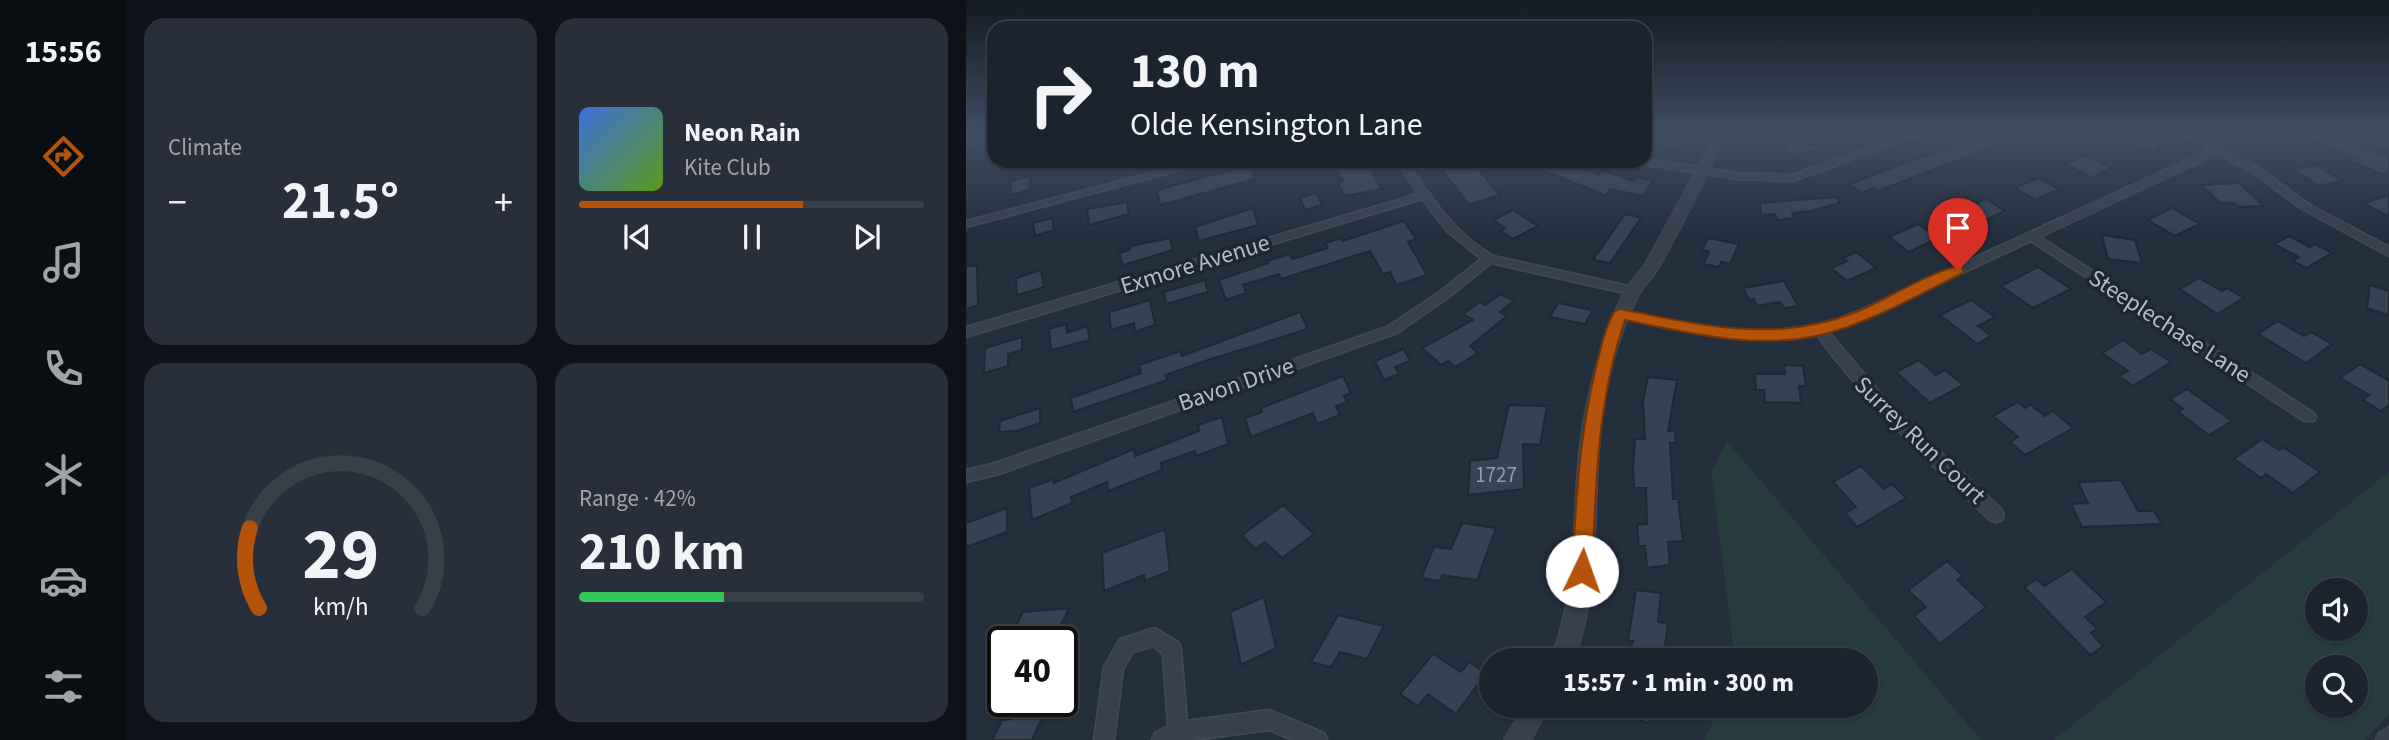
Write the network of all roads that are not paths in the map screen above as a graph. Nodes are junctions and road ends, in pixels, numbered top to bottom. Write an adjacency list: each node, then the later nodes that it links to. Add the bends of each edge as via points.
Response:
1 (1669, 166): 8 (street)
2 (1707, 166): 8 (street)
3 (1828, 166): 8 (street, via 1793,178)
4 (2183, 166): 11 (street)
5 (2248, 166): 12 (street, via 2306,207)
6 (1182, 168): 10 (street)
7 (1406, 168): 9 (street)
8 (1704, 171): 14 (street, via 1650,270)
9 (1425, 195): 13 (street, via 1457,237); 17 (street, Exmore Avenue)
10 (966, 224)
11 (2031, 236): 16 (street); 18 (street, Steeplechase Lane)
12 (2389, 252)
13 (1489, 260): 14 (street); 19 (street, Bavon Drive, via 1392,330)
14 (1633, 291): 15 (street)
15 (1620, 314): 16 (street, via 1724,334); 21 (street, via 1595,405 1581,596)
16 (1820, 330): 20 (street, Surrey Run Court, via 1872,398)
17 (966, 332)
18 (2309, 417)
19 (966, 476)
20 (1996, 515)
21 (1567, 648)
22 (1530, 718): 26 (street)
23 (1170, 736): 24 (street, via 1172,649 1155,637 1127,645 1114,667); 25 (street, via 1269,720)
24 (1104, 740)
25 (1317, 740)
26 (1517, 740)

